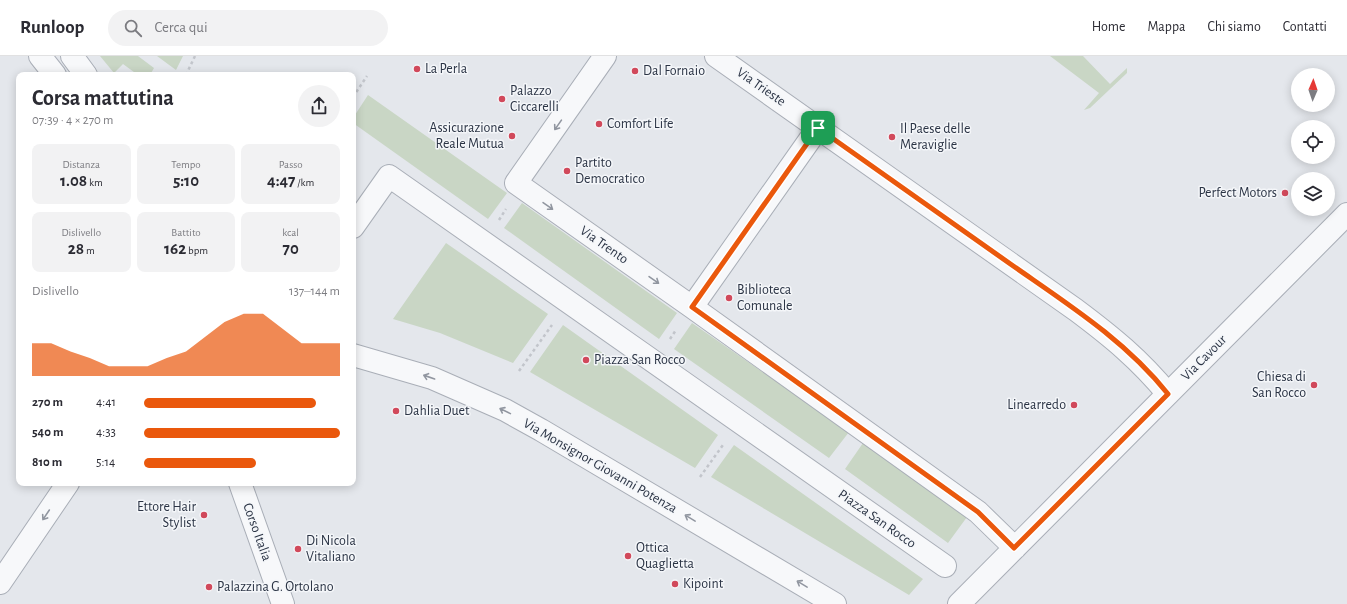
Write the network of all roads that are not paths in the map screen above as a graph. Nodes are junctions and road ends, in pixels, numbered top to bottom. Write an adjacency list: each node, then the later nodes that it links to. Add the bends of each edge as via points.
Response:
1 (40, 56): 5 (street)
2 (72, 56): 6 (street)
3 (605, 56): 10 (street, Via Trento, one-way to 10, via 516,183)
4 (716, 56): 7 (street, Via Trieste)
5 (52, 72)
6 (84, 72)
7 (818, 128): 10 (street); 12 (street, Via Trieste, via 1120,343 1151,373)
8 (1347, 214): 12 (street, Via Cavour)
9 (356, 223): 16 (street, Piazza San Rocco, via 389,176)
10 (692, 307): 15 (street, Via Trento, via 978,512)
11 (356, 356): 19 (street, Via Monsignor Giovanni Potenza, one-way to 11, via 505,410 432,378)
12 (1168, 394): 15 (street, Via Cavour)
13 (66, 486): 17 (street, one-way to 17)
14 (241, 486): 18 (street, Corso Italia)
15 (1014, 548): 20 (street, Via Cavour)
16 (945, 566)
17 (0, 583)
18 (283, 604)
19 (835, 604)
20 (959, 604)

